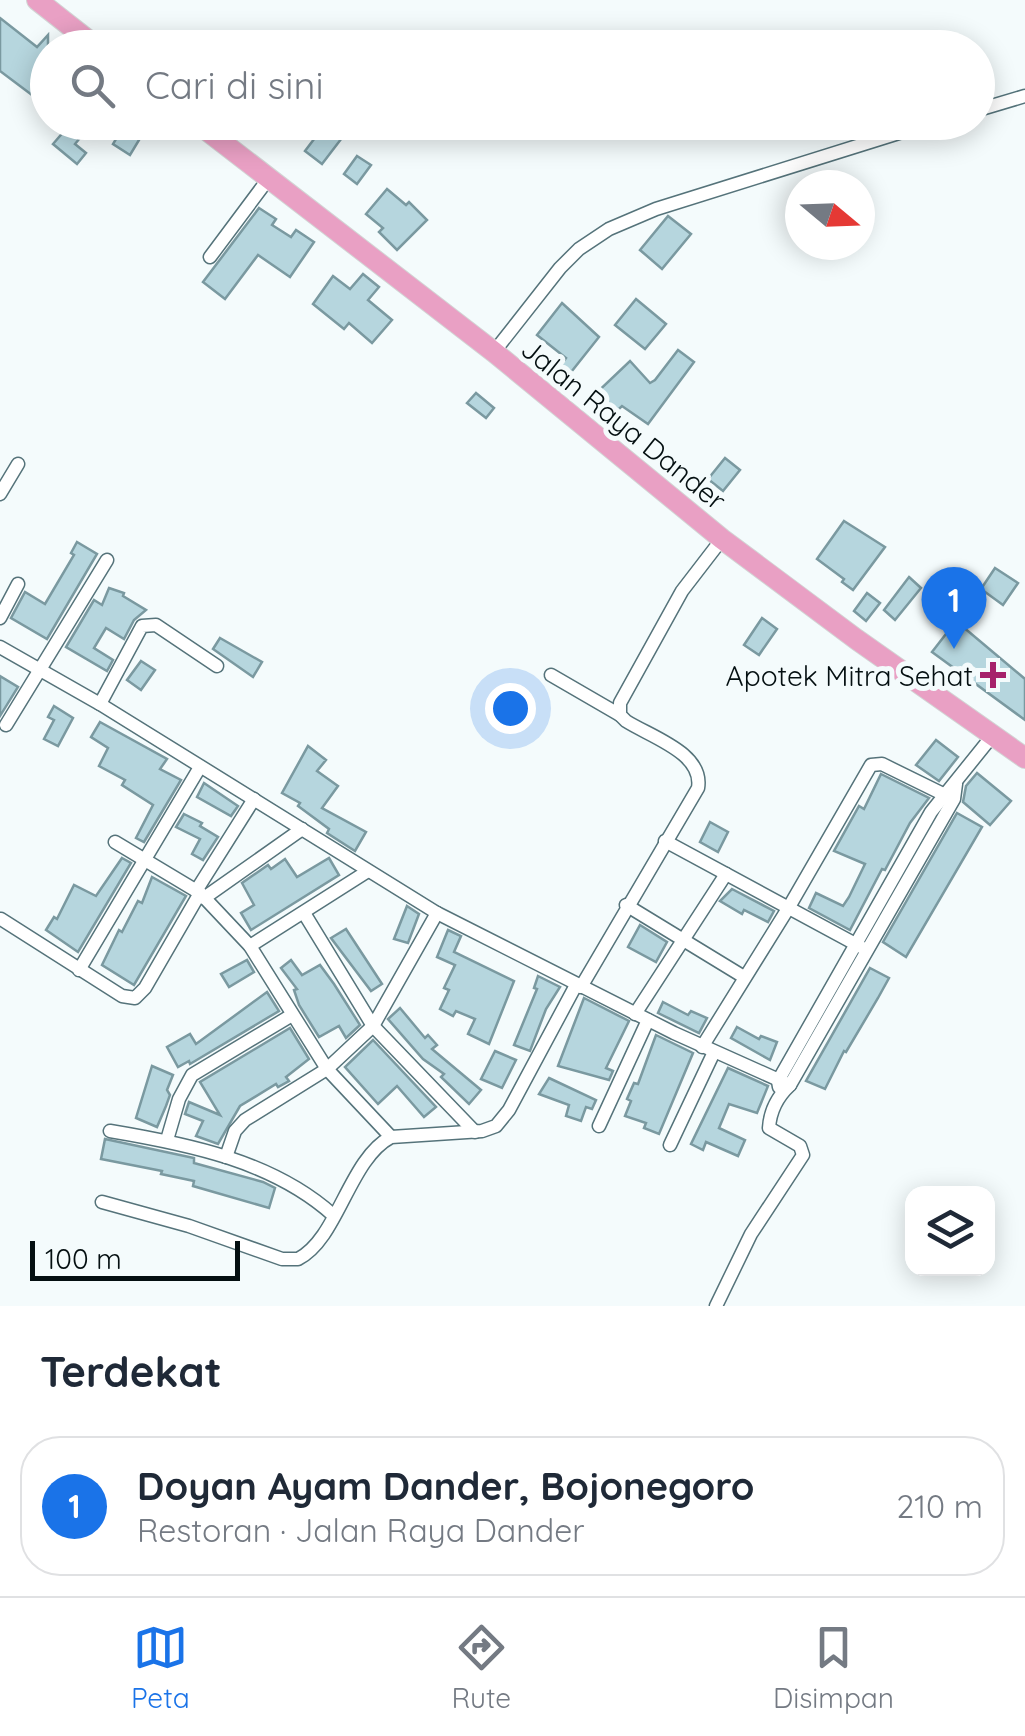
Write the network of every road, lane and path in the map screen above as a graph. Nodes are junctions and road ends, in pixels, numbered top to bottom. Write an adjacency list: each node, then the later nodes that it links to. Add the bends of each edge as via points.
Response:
1 (36, 0): 2 (main road)
2 (75, 30)
3 (1025, 96): 4 (street)
4 (995, 105)
5 (219, 140): 7 (main road, Jalan Raya Dander)
6 (877, 140): 9 (street, via 609,229 560,268)
7 (269, 178): 8 (street); 9 (main road, Jalan Raya Dander)
8 (210, 257)
9 (494, 352): 12 (main road, Jalan Raya Dander)
10 (18, 464): 11 (street)
11 (0, 494)
12 (722, 539): 21 (street, via 675,603 623,695); 23 (main road, Jalan Raya Dander)
13 (107, 560): 18 (street)
14 (18, 584): 15 (street)
15 (0, 618)
16 (0, 647): 18 (street)
17 (217, 666): 20 (street, via 156,625 142,626)
18 (41, 670): 20 (street); 22 (street)
19 (551, 675): 21 (street)
20 (100, 704): 25 (street)
21 (620, 715): 29 (street, via 697,767 698,788)
22 (6, 725)
23 (993, 735): 24 (main road, Jalan Raya Dander); 26 (street)
24 (1025, 758)
25 (200, 766): 27 (street); 31 (street)
26 (949, 796): 36 (street, via 882,764 871,766); 42 (street)
27 (254, 799): 28 (street); 34 (street)
28 (302, 829): 32 (street); 34 (street)
29 (665, 840): 33 (street); 35 (street)
30 (115, 842): 31 (street)
31 (146, 861): 34 (street); 43 (street)
32 (368, 871): 37 (street); 38 (street)
33 (726, 874): 36 (street); 40 (street)
34 (200, 894): 41 (street); 43 (street, via 135,998)
35 (626, 906): 40 (street); 45 (street)
36 (790, 908): 42 (street); 44 (street)
37 (437, 912): 45 (street); 48 (street)
38 (304, 913): 41 (street); 48 (street)
39 (1, 920): 43 (street)
40 (683, 940): 44 (street); 47 (street)
41 (250, 946): 46 (street)
42 (861, 947): 51 (street)
43 (80, 970)
44 (744, 977): 49 (street)
45 (578, 986): 47 (street); 54 (street, via 504,1118)
46 (292, 1014): 50 (street); 56 (street, via 192,1075)
47 (642, 1017): 49 (street); 52 (street)
48 (373, 1026): 50 (street); 54 (street)
49 (708, 1050): 51 (street); 57 (street)
50 (328, 1069): 55 (street); 58 (street, via 244,1120)
51 (782, 1087): 61 (street, via 769,1128 800,1146 803,1155)
52 (599, 1126)
53 (110, 1131): 56 (street)
54 (475, 1132): 55 (street)
55 (391, 1137): 60 (street, via 370,1156)
56 (167, 1140): 58 (street)
57 (670, 1145)
58 (226, 1157): 60 (street, via 296,1186)
59 (102, 1202): 60 (street, via 291,1260 312,1250)
60 (333, 1215)
61 (717, 1303)

